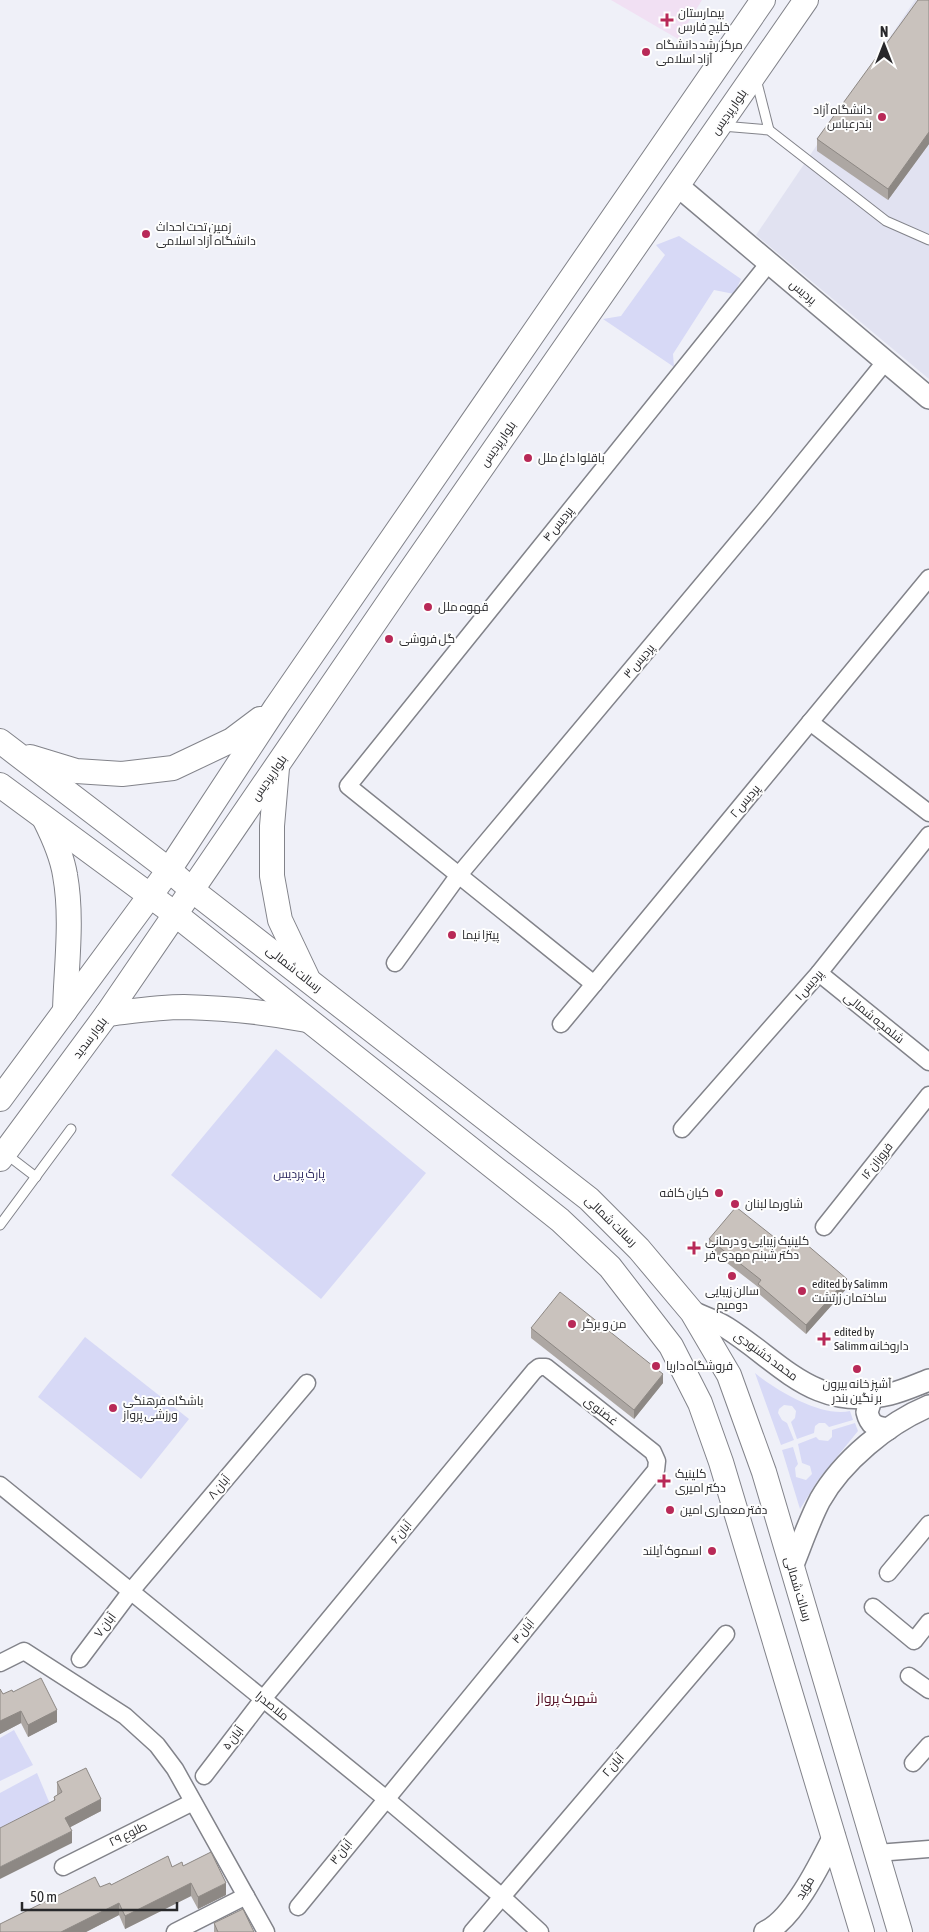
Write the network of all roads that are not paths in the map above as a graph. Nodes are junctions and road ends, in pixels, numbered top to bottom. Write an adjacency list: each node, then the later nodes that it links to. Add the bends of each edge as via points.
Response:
1 (763, 0): 12 (main road)
2 (806, 0): 3 (main road, بلوار پردیس)
3 (755, 75): 4 (main road, بلوار پردیس); 5 (lane)
4 (720, 126): 5 (lane); 6 (main road, بلوار پردیس)
5 (769, 130): 7 (lane, via 886,221)
6 (678, 186): 8 (street, پردیس); 13 (main road, بلوار پردیس)
7 (929, 240)
8 (769, 264): 9 (street, پردیس); 25 (street, پردیس ۴, via 348,786)
9 (885, 362): 10 (street, پردیس); 25 (street, پردیس ۳)
10 (929, 398)
11 (929, 578): 15 (street, پردیس ۲)
12 (303, 668): 13 (main road); 14 (main road)
13 (330, 690): 17 (main road, بلوار پردیس)
14 (276, 707): 16 (main road, via 232,740 174,768 122,774 76,770); 24 (main road)
15 (810, 722): 19 (street); 36 (street, پردیس ۲)
16 (8, 747): 21 (main road, رسالت شمالی)
17 (277, 768): 26 (main road, بلوار پردیس); 35 (main road, via 272,876 280,920)
18 (0, 785): 20 (main road)
19 (929, 813)
20 (44, 819): 23 (main road); 37 (main road, via 58,846 66,875 68,921)
21 (112, 826): 23 (main road); 24 (main road, رسالت شمالی)
22 (929, 835): 33 (street, پردیس ۱)
23 (91, 853): 27 (main road)
24 (169, 870): 26 (main road, رسالت شمالی); 27 (main road)
25 (458, 876): 31 (street, پردیس ۳); 36 (street)
26 (192, 890): 28 (main road, بلوار پردیس); 29 (main road, رسالت شمالی)
27 (150, 896): 28 (main road); 30 (main road)
28 (175, 914): 32 (main road); 34 (main road, بلوار سدید)
29 (265, 947): 32 (main road); 35 (main road, رسالت شمالی)
30 (103, 960): 34 (main road); 37 (main road)
31 (395, 963)
32 (245, 970): 39 (main road)
33 (819, 973): 41 (street, شلمچه شمالی); 45 (street, پردیس ۱)
34 (130, 981): 38 (main road, بلوار سدید)
35 (309, 981): 50 (main road, رسالت شمالی, via 589,1199 639,1249)
36 (594, 984): 40 (street, پردیس ۲)
37 (64, 1011): 43 (main road)
38 (107, 1014): 39 (main road, via 183,1007 265,1012); 46 (main road, بلوار سدید)
39 (311, 1021): 76 (main road, via 560,1220 610,1267 671,1346 700,1403 721,1462)
40 (561, 1024)
41 (929, 1062)
42 (929, 1095): 49 (street, فروزان ۱۶)
43 (0, 1099)
44 (71, 1129): 47 (lane)
45 (682, 1129)
46 (2, 1156): 47 (lane)
47 (36, 1177): 48 (lane)
48 (0, 1225)
49 (824, 1227)
50 (692, 1312): 54 (street, محمد خشنودی, via 725,1327 808,1386 823,1393); 60 (main road, رسالت شمالی, via 729,1375 764,1472)
51 (540, 1367): 57 (street, غضنوی, via 546,1367 653,1452); 70 (street, آبان ۶)
52 (929, 1380): 54 (street, محمد خشنودی, via 898,1392)
53 (307, 1383): 62 (street, آبان ۸)
54 (872, 1397): 56 (street, via 868,1418 876,1428)
55 (929, 1406): 56 (street)
56 (888, 1429): 60 (street, via 850,1462 828,1488)
57 (657, 1461): 74 (street, آبان ۴, via 656,1470)
58 (0, 1485): 62 (street, ملاصدرا)
59 (929, 1524): 61 (street)
60 (792, 1567): 78 (main road, رسالت شمالی)
61 (888, 1573)
62 (131, 1591): 66 (street, آبان ۷); 70 (street, ملاصدرا)
63 (873, 1607): 64 (street, via 914,1641)
64 (929, 1622)
65 (726, 1634): 81 (street, آبان ۲)
66 (80, 1659)
67 (0, 1663): 75 (street, via 24,1651 126,1716 158,1745)
68 (909, 1676): 69 (street)
69 (929, 1690)
70 (263, 1699): 73 (street, آبان ۵); 74 (street, ملاصدرا)
71 (929, 1745): 72 (street)
72 (913, 1763)
73 (204, 1776)
74 (385, 1798): 81 (street, ملاصدرا); 82 (street, آبان ۳)
75 (193, 1802): 79 (street, طلوع ۲۹); 80 (street)
76 (834, 1836): 87 (street, مؤید, via 793,1908); 88 (main road)
77 (929, 1849): 78 (street)
78 (877, 1853): 89 (main road, رسالت شمالی)
79 (63, 1867)
80 (246, 1896): 83 (street); 84 (street)
81 (501, 1896): 85 (street, آبان ۲); 86 (street, ملاصدرا)
82 (298, 1906)
83 (175, 1932)
84 (266, 1932)
85 (472, 1932)
86 (540, 1932)
87 (765, 1932)
88 (862, 1932)
89 (900, 1932)

